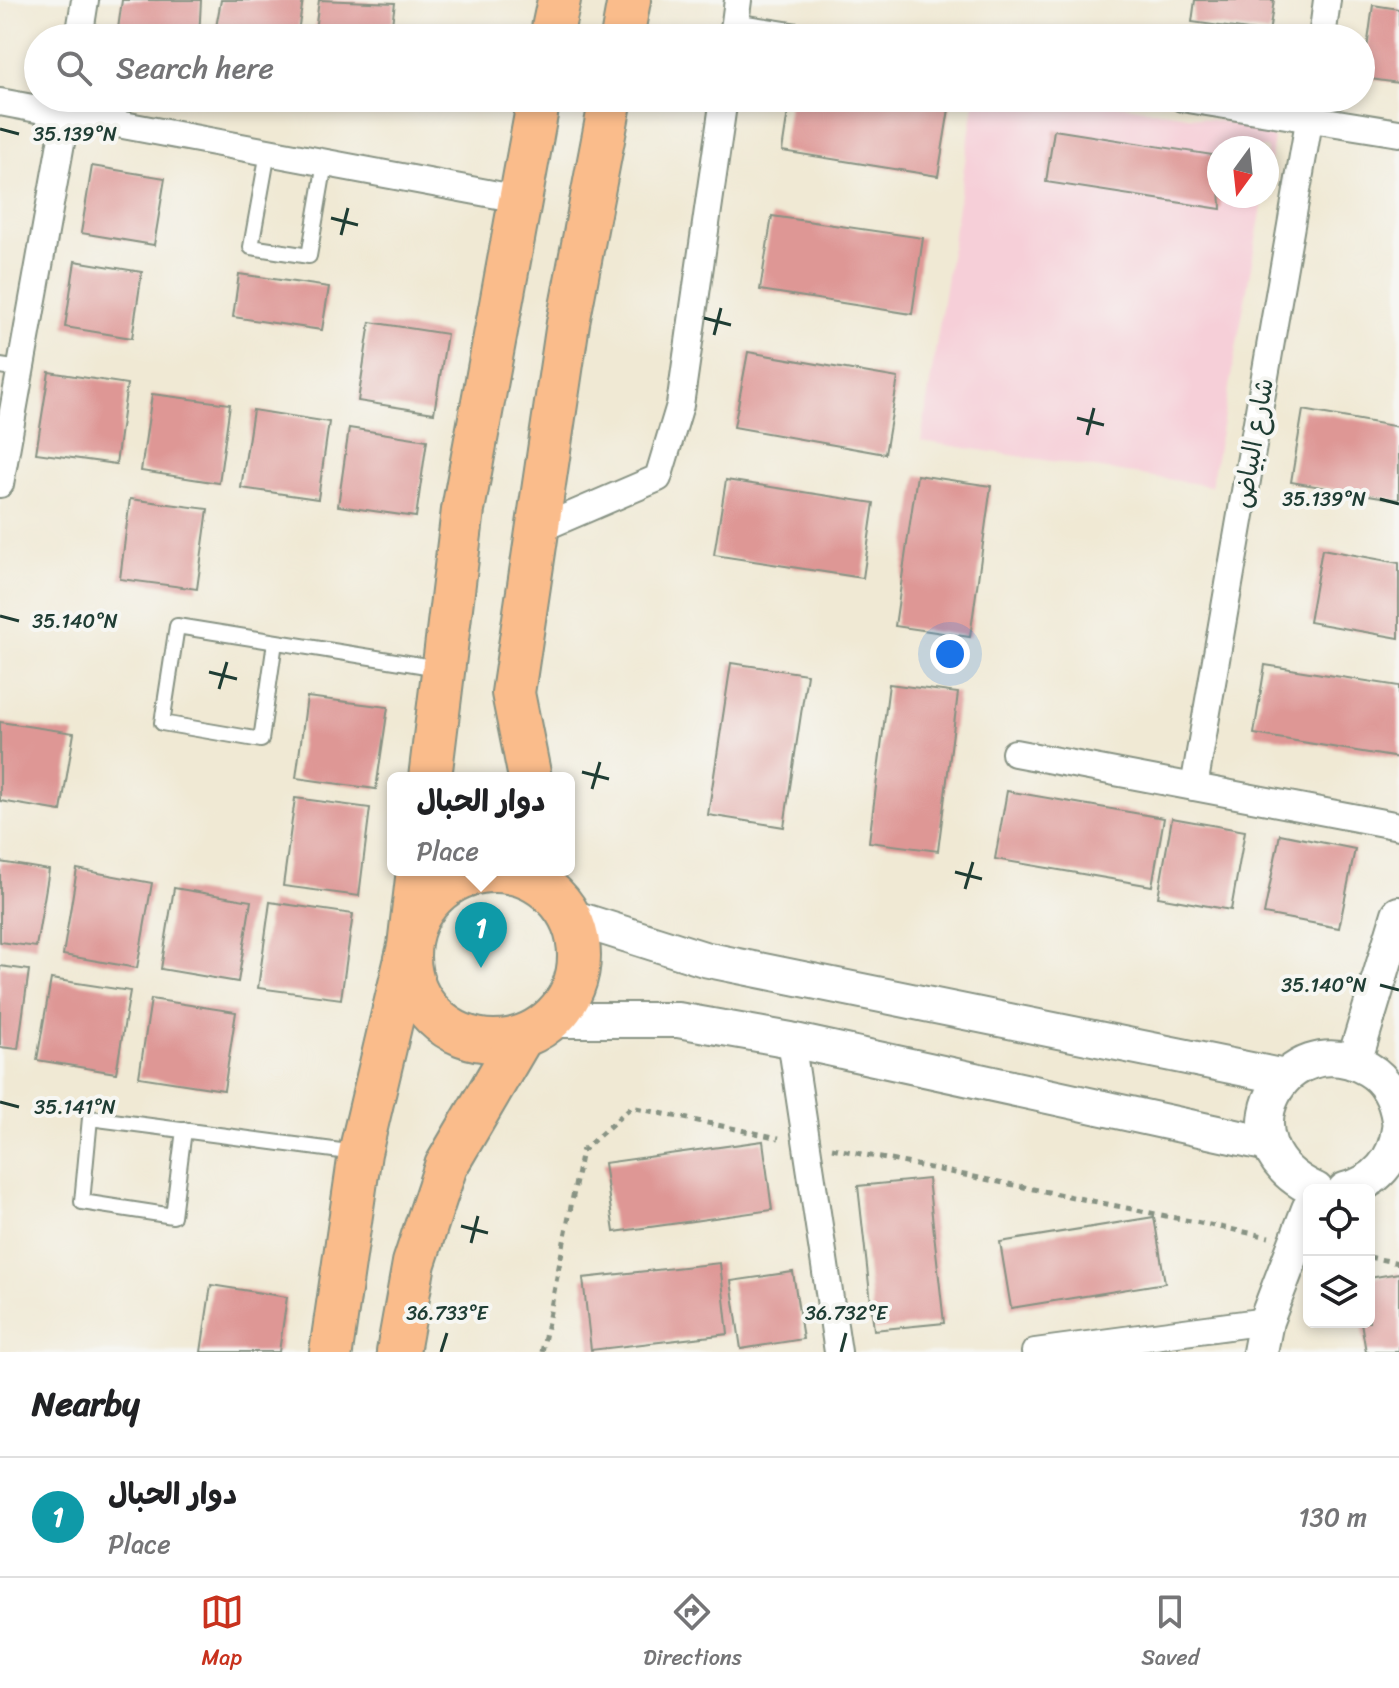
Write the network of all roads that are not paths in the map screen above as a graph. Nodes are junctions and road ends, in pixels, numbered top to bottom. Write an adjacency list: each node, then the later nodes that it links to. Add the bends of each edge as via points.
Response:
1 (85, 0): 6 (street)
2 (559, 0): 7 (main road)
3 (629, 0): 8 (main road)
4 (738, 0): 9 (street)
5 (1327, 0): 10 (street)
6 (81, 24)
7 (554, 24)
8 (625, 24)
9 (734, 24)
10 (1324, 24)
11 (0, 102): 12 (street)
12 (24, 103)
13 (66, 112): 24 (street)
14 (93, 112): 21 (street)
15 (536, 112): 23 (main road)
16 (608, 112): 26 (main road, via 568,323)
17 (722, 112): 26 (street, via 680,405 658,478)
18 (1310, 112): 32 (street, شارع البياض)
19 (1325, 112): 20 (street)
20 (1399, 133)
21 (268, 152): 22 (street); 22 (lane, via 251,247 309,256)
22 (325, 163): 23 (street)
23 (519, 199): 28 (main road, via 463,510)
24 (11, 367): 25 (street)
25 (0, 484)
26 (537, 530): 31 (main road, via 513,693)
27 (275, 642): 27 (lane, via 177,626 162,723 261,740); 28 (lane)
28 (444, 668): 30 (main road)
29 (1015, 753): 32 (street)
30 (431, 772)
31 (529, 772)
32 (1194, 787): 33 (street)
33 (1399, 826)
34 (417, 876): 39 (main road)
35 (467, 876): 39 (main road, via 431,897 416,920)
36 (521, 876): 37 (main road)
37 (558, 894): 40 (main road, via 580,943 579,971 570,998); 43 (street, via 704,959)
38 (1399, 914): 42 (street)
39 (409, 946): 40 (main road, via 410,974 420,1001 439,1022 464,1037 493,1042); 47 (main road)
40 (537, 1029): 41 (street, via 678,1020); 53 (main road, via 446,1166 414,1263)
41 (791, 1040): 46 (street); 55 (street)
42 (1354, 1062): 43 (street, via 1318,1060); 44 (street, via 1388,1087)
43 (1285, 1077): 46 (street, via 1267,1109)
44 (1398, 1116): 48 (street)
45 (184, 1130): 45 (lane, via 90,1118 82,1202 173,1216); 47 (lane)
46 (1268, 1144): 49 (street, via 1279,1165)
47 (360, 1153): 54 (main road)
48 (1390, 1174): 50 (street)
49 (1303, 1184)
50 (1366, 1184)
51 (1303, 1224): 52 (street)
52 (1263, 1337): 56 (street)
53 (405, 1345)
54 (331, 1352)
55 (838, 1352)
56 (1035, 1352)

